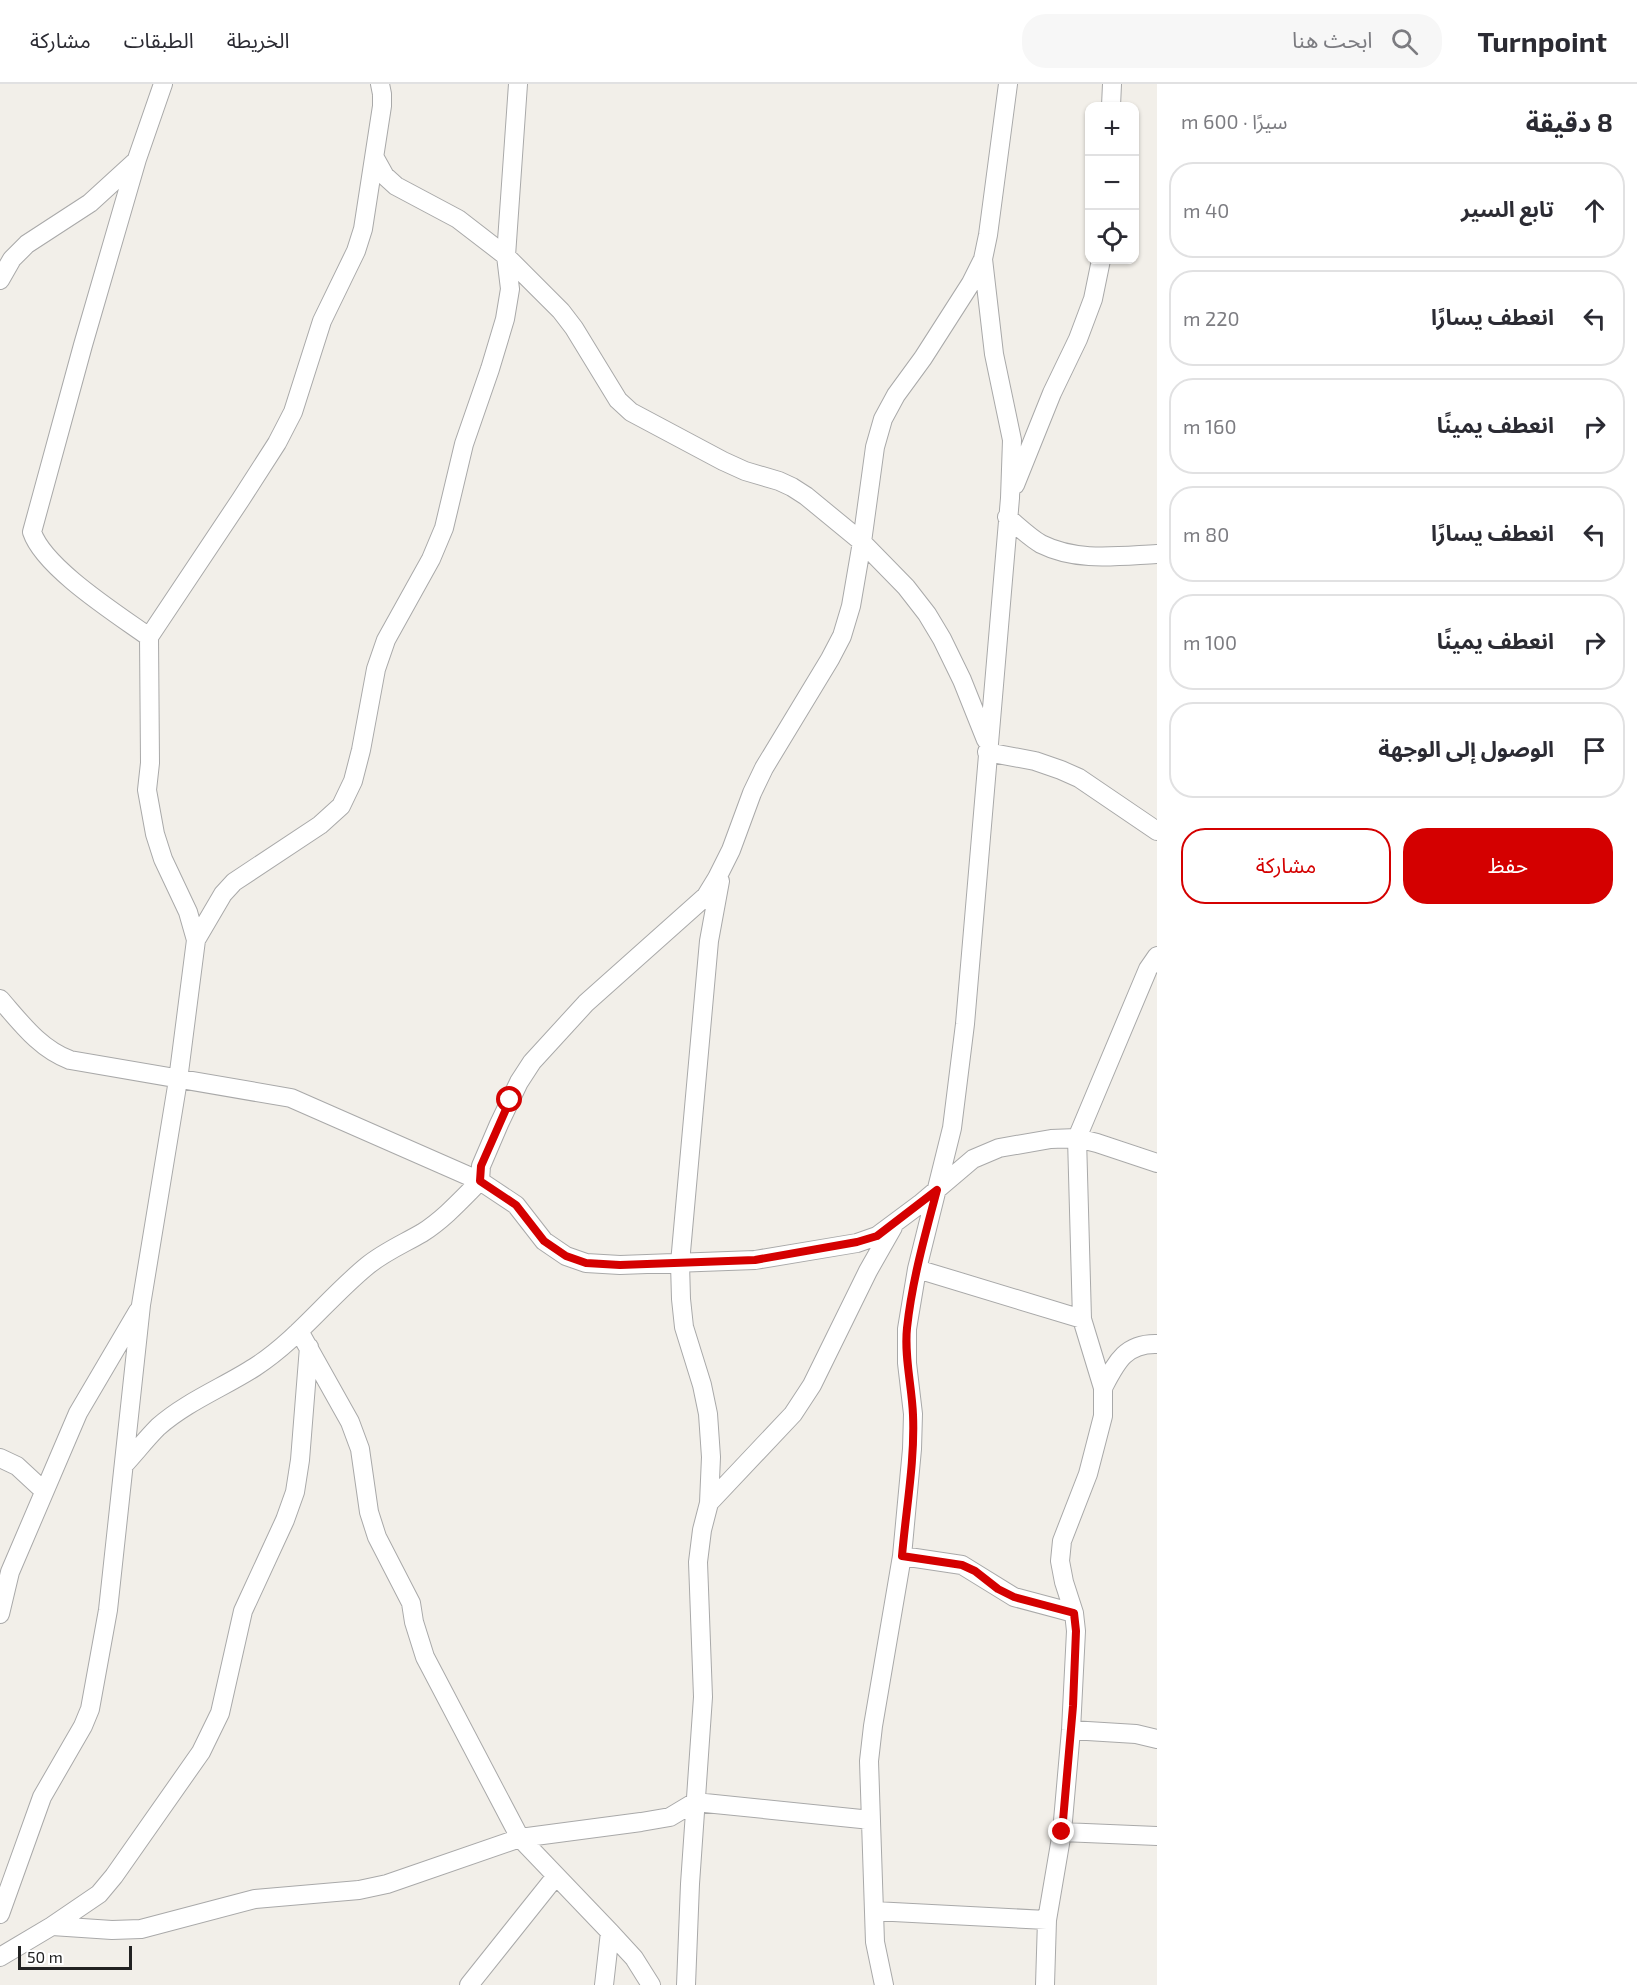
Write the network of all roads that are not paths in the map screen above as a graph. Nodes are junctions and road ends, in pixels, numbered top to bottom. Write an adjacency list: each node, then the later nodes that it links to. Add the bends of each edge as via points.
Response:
1 (164, 84): 8 (street)
2 (380, 84): 7 (street, via 382,106)
3 (519, 84): 9 (street)
4 (1008, 84): 10 (street)
5 (1112, 84): 6 (street)
6 (1111, 102)
7 (375, 158): 9 (street, via 396,186 458,219); 17 (street, via 356,251 322,321 293,412 241,499)
8 (137, 159): 12 (street, via 90,202 27,244); 17 (street, via 32,532 36,543 75,583)
9 (506, 255): 15 (street, via 561,311 618,400 631,412 723,461 792,487); 21 (street, via 510,289 505,319 464,444 444,528 386,640 376,669 353,781 341,806 320,825 234,882)
10 (983, 259): 13 (street, via 994,354 1012,440); 15 (street, via 883,419 875,447)
11 (1100, 264): 13 (street, via 1093,299 1078,339)
12 (0, 280)
13 (1010, 498): 14 (street)
14 (1007, 517): 16 (street, via 1038,543 1059,552 1084,557); 18 (street)
15 (862, 543): 18 (street, via 927,614 962,680); 20 (street, via 842,636 764,768)
16 (1157, 554)
17 (149, 637): 21 (street, via 147,790 163,859 188,912)
18 (988, 748): 19 (street, via 1079,778); 28 (street, via 957,1100)
19 (1157, 831)
20 (723, 867): 27 (street, via 706,896 586,1003 532,1062 481,1166); 30 (street, via 709,941)
21 (196, 940): 24 (street)
22 (1157, 956): 25 (street, via 1148,969)
23 (0, 999): 24 (street, via 55,1054)
24 (178, 1080): 27 (street, via 291,1098); 32 (street)
25 (1077, 1138): 26 (street); 28 (street, via 999,1148 973,1159); 33 (street)
26 (1157, 1163)
27 (480, 1181): 30 (street, via 516,1205 544,1241 566,1256 586,1263); 34 (street, via 440,1220 370,1263)
28 (937, 1190): 29 (street); 31 (street)
29 (896, 1221): 30 (street, via 877,1236 825,1249 755,1260); 41 (street, via 812,1385 793,1414)
30 (681, 1263): 41 (street, via 684,1327 708,1414)
31 (917, 1269): 33 (street); 42 (street, via 907,1329 913,1414)
32 (141, 1305): 39 (street); 40 (street, via 78,1413)
33 (1082, 1319): 37 (street)
34 (299, 1331): 36 (street); 39 (street, via 255,1367 159,1427)
35 (1157, 1344): 37 (street, via 1131,1350 1118,1360)
36 (309, 1347): 51 (street, via 350,1422 360,1449 376,1537 411,1603 425,1657); 56 (street, via 295,1492 243,1611 220,1713 201,1752 114,1876 99,1894)
37 (1103, 1388): 43 (street, via 1102,1416 1088,1474 1062,1541 1060,1561)
38 (0, 1458): 40 (street, via 17,1466)
39 (124, 1465): 54 (street, via 108,1610 90,1709 42,1797)
40 (44, 1491): 44 (street, via 10,1572)
41 (709, 1503): 47 (street, via 698,1562 703,1697)
42 (902, 1556): 43 (street, via 962,1565 1014,1597); 48 (street, via 873,1726 869,1761)
43 (1074, 1613): 45 (street)
44 (0, 1614)
45 (1071, 1730): 46 (street); 49 (street)
46 (1157, 1739)
47 (695, 1802): 48 (street); 51 (street, via 670,1816 641,1822); 62 (street)
48 (871, 1820): 53 (street)
49 (1062, 1832): 50 (street); 55 (street)
50 (1157, 1836)
51 (520, 1838): 52 (street); 56 (street, via 359,1890 255,1899 141,1929)
52 (556, 1876): 57 (street); 59 (street)
53 (874, 1911): 55 (street); 63 (street, via 875,1942)
54 (0, 1914)
55 (1047, 1920): 64 (street)
56 (52, 1926): 58 (street)
57 (610, 1932): 60 (street); 61 (street, via 634,1958)
58 (0, 1957)
59 (469, 1985)
60 (604, 1985)
61 (651, 1985)
62 (686, 1985)
63 (884, 1985)
64 (1045, 1985)

